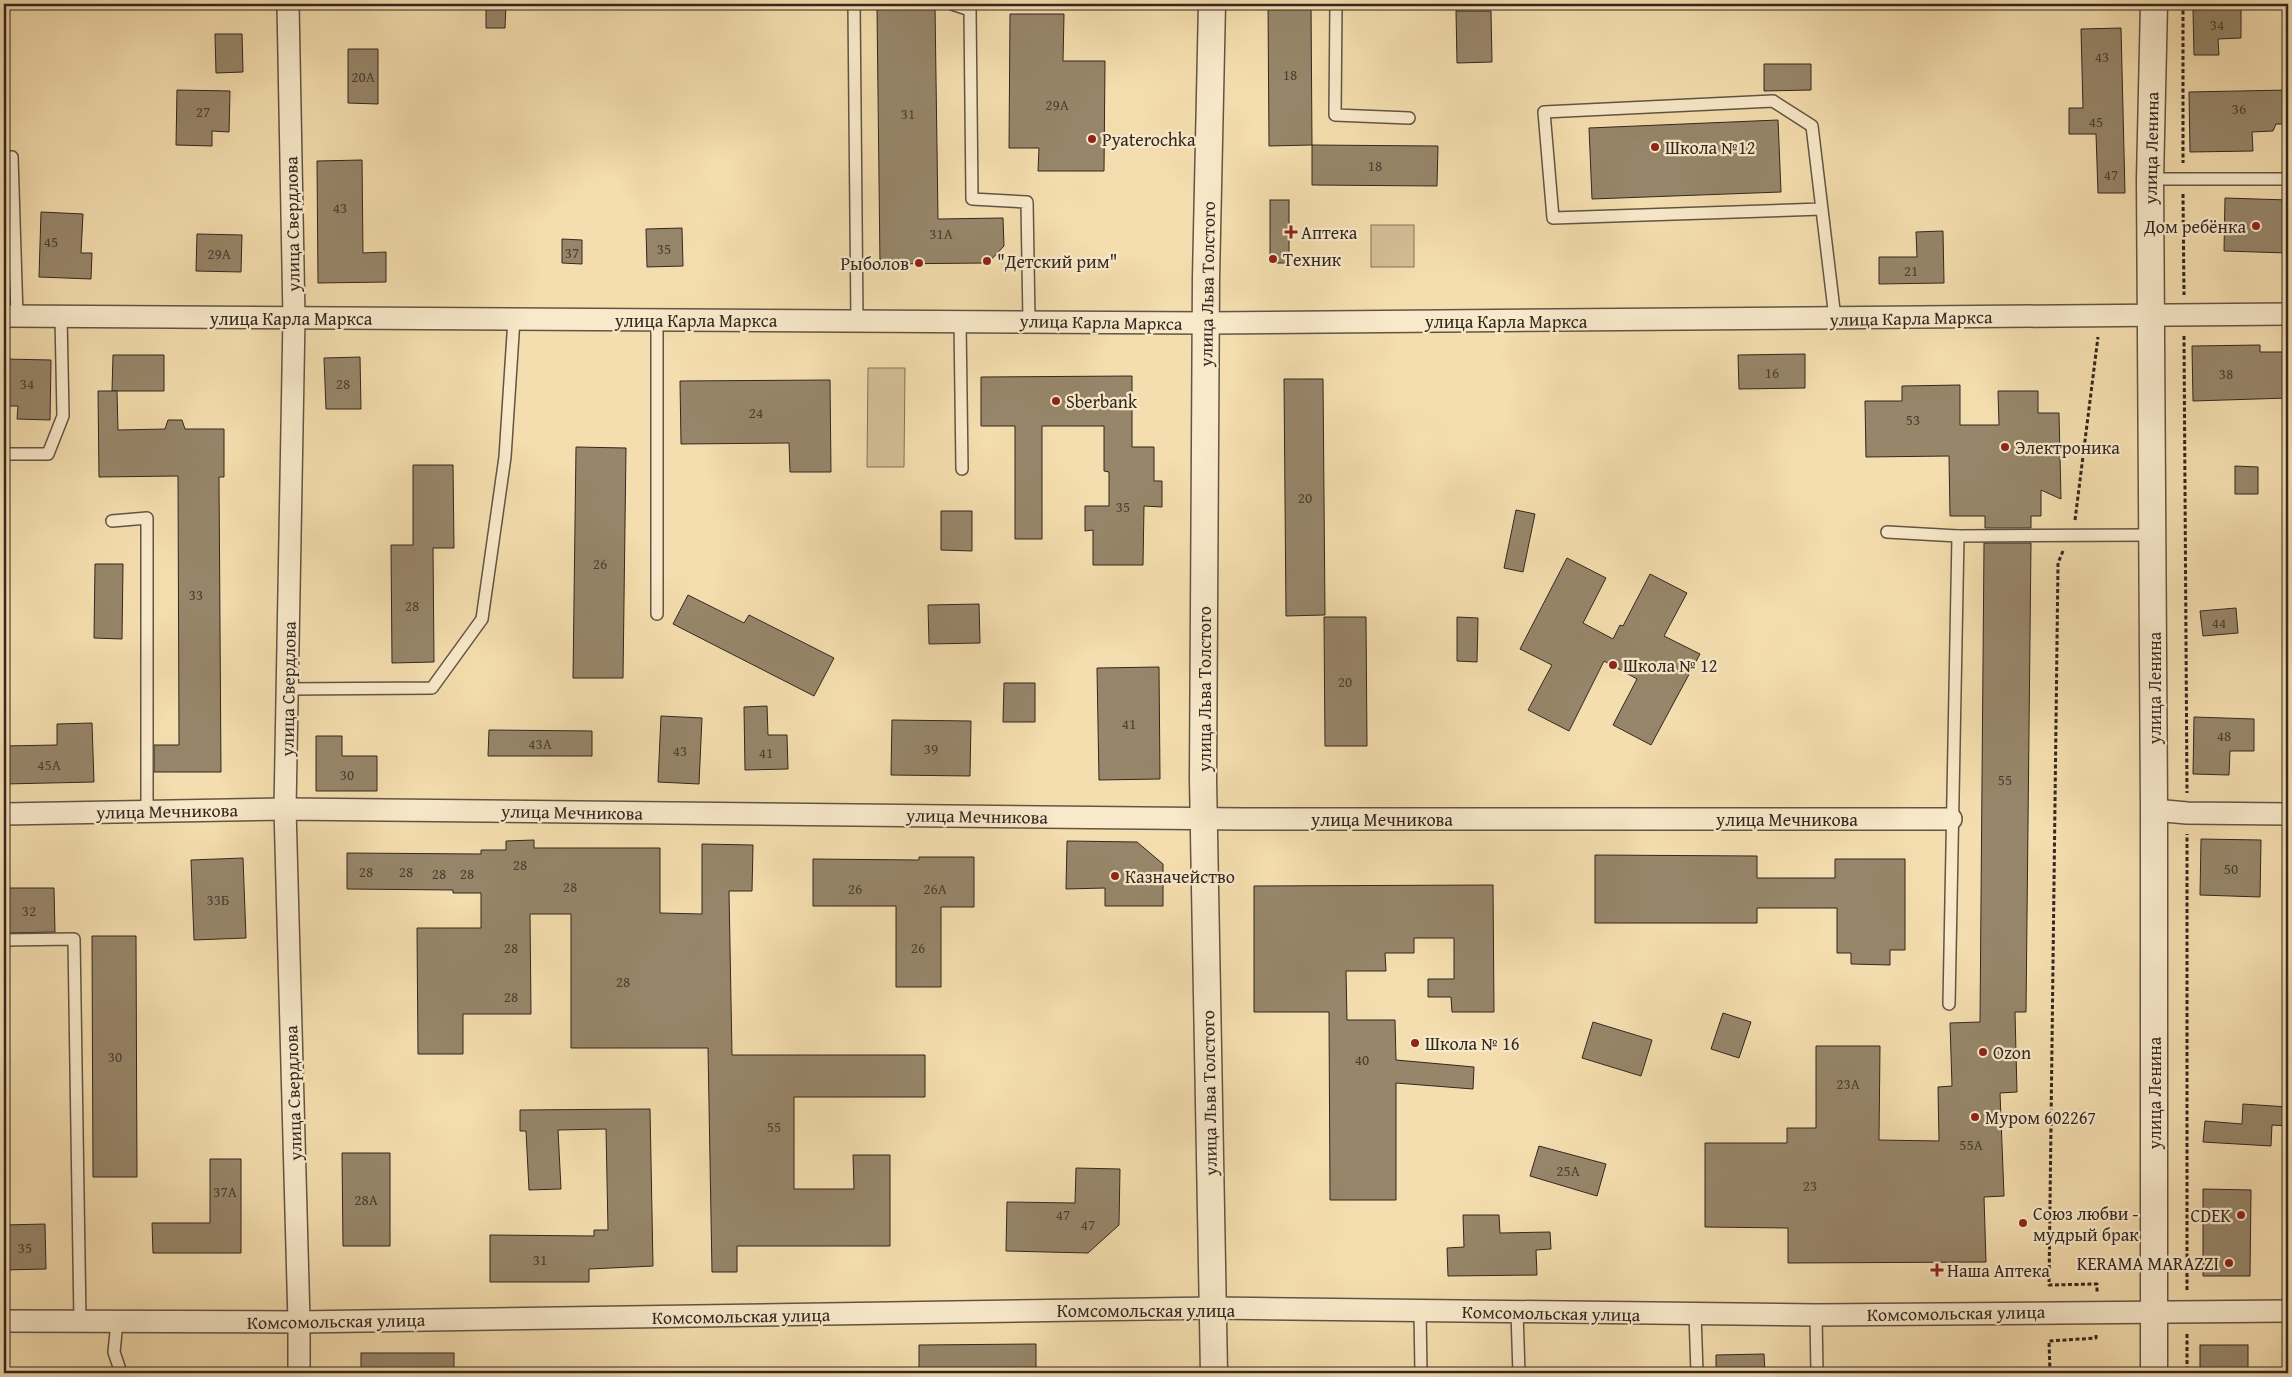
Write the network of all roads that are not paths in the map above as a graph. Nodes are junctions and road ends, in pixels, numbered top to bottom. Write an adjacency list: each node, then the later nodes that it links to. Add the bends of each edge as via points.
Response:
1 (288, 4): 17 (street, улица Свердлова)
2 (854, 4): 21 (lane)
3 (952, 4): 23 (lane, via 970,10 972,199 1027,202)
4 (1212, 4): 24 (street, улица Льва Толстого)
5 (1336, 4): 7 (lane, via 1335,115)
6 (2154, 4): 9 (street, улица Ленина)
7 (1409, 118)
8 (4, 158): 12 (lane, via 12,157)
9 (2150, 179): 10 (lane); 15 (street, улица Ленина)
10 (2288, 179)
11 (1822, 208): 11 (lane, via 1812,126 1773,101 1544,112 1553,218); 18 (lane)
12 (9, 252): 14 (lane)
13 (2288, 314): 15 (street, улица Карла Маркса)
14 (10, 316): 16 (street, улица Карла Маркса)
15 (2151, 316): 18 (street, улица Карла Маркса); 29 (street, улица Ленина)
16 (61, 317): 17 (street, улица Карла Маркса); 25 (lane, via 63,416 48,454)
17 (294, 318): 19 (street, улица Карла Маркса); 32 (street, улица Свердлова)
18 (1835, 318): 24 (street, улица Карла Маркса)
19 (514, 319): 20 (street, улица Карла Маркса); 32 (lane, via 505,457 482,619 432,688)
20 (657, 320): 21 (street, улица Карла Маркса); 31 (lane)
21 (856, 321): 22 (street, улица Карла Маркса)
22 (960, 321): 23 (street, улица Карла Маркса); 26 (lane)
23 (1029, 321): 24 (street, улица Карла Маркса)
24 (1206, 323): 38 (street, улица Льва Толстого)
25 (4, 454)
26 (962, 469)
27 (112, 521): 35 (lane, via 147,518)
28 (1887, 532): 30 (lane)
29 (2153, 535): 30 (lane); 34 (street, улица Ленина)
30 (1958, 536): 39 (lane)
31 (657, 614)
32 (288, 688): 33 (street, улица Свердлова)
33 (285, 809): 35 (street, улица Мечникова); 38 (street, улица Мечникова); 52 (street, улица Свердлова)
34 (2154, 810): 37 (street); 46 (street, улица Ленина)
35 (147, 812): 36 (street, улица Мечникова)
36 (4, 814)
37 (2288, 814)
38 (1204, 818): 39 (street, улица Мечникова); 42 (street, улица Льва Толстого)
39 (1951, 819): 41 (lane)
40 (4, 940): 50 (lane, via 74,939)
41 (1949, 1004)
42 (1213, 1308): 43 (street, Комсомольская улица); 52 (street, Комсомольская улица); 55 (street, улица Льва Толстого)
43 (1420, 1311): 45 (street, Комсомольская улица); 56 (lane)
44 (2288, 1311): 46 (street, Комсомольская улица, via 2187,1310)
45 (1517, 1312): 47 (street, Комсомольская улица); 57 (lane)
46 (2154, 1313): 48 (street, Комсомольская улица); 60 (street, улица Ленина)
47 (1695, 1314): 48 (street, Комсомольская улица); 58 (lane)
48 (1816, 1315): 59 (lane)
49 (4, 1321): 50 (street, Комсомольская улица)
50 (80, 1322): 51 (street, Комсомольская улица)
51 (117, 1322): 52 (street, Комсомольская улица); 53 (lane, via 114,1352)
52 (300, 1322): 54 (street, улица Свердлова)
53 (121, 1373)
54 (299, 1373)
55 (1214, 1373)
56 (1421, 1373)
57 (1518, 1373)
58 (1697, 1373)
59 (1817, 1373)
60 (2154, 1373)

